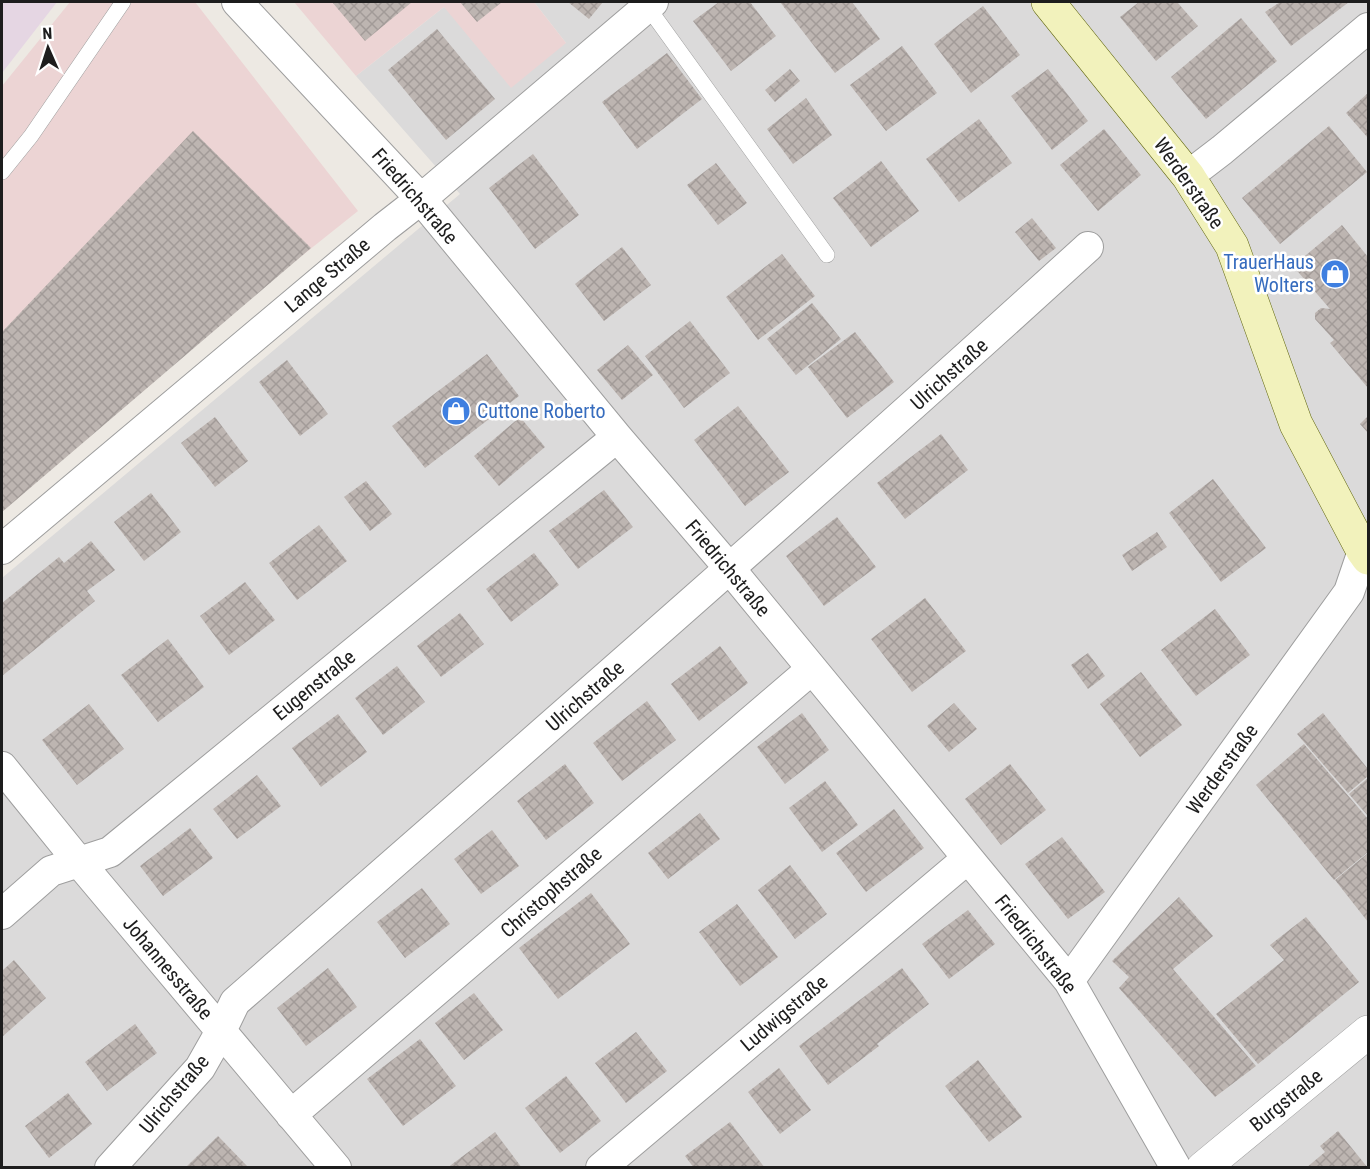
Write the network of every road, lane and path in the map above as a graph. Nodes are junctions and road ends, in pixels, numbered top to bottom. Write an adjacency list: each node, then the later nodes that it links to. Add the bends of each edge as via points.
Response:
1 (123, 2): 6 (lane)
2 (237, 2): 8 (street, Friedrichstraße)
3 (1048, 2): 7 (main road, Werderstraße)
4 (650, 4): 8 (street, Lange Straße); 10 (lane)
5 (1368, 28): 7 (street)
6 (2, 172)
7 (1188, 176): 13 (main road, Werderstraße, via 1232,246 1296,424)
8 (421, 199): 11 (street, Friedrichstraße); 12 (street, Lange Straße)
9 (1088, 247): 14 (street, Ulrichstraße)
10 (827, 255)
11 (617, 437): 14 (street, Friedrichstraße); 18 (street, Eugenstraße, via 110,852)
12 (2, 549)
13 (1366, 552): 20 (street, Werderstraße, via 1349,592)
14 (730, 569): 15 (street, Friedrichstraße); 21 (street, Ulrichstraße, via 235,1002)
15 (812, 669): 17 (street, Friedrichstraße); 23 (street, Christophstraße)
16 (2, 767): 18 (street, Johannesstraße)
17 (968, 858): 20 (street, Friedrichstraße); 26 (street, Ludwigstraße)
18 (79, 862): 19 (street, Eugenstraße, via 51,871); 21 (street, Johannesstraße)
19 (2, 914)
20 (1069, 981): 27 (street, Friedrichstraße)
21 (221, 1031): 23 (street, Johannesstraße); 24 (street, Ulrichstraße, via 200,1068)
22 (1368, 1032): 28 (street, Burgstraße)
23 (291, 1115): 25 (street, Johannesstraße)
24 (110, 1167)
25 (336, 1167)
26 (601, 1167)
27 (1176, 1167)
28 (1203, 1167)

